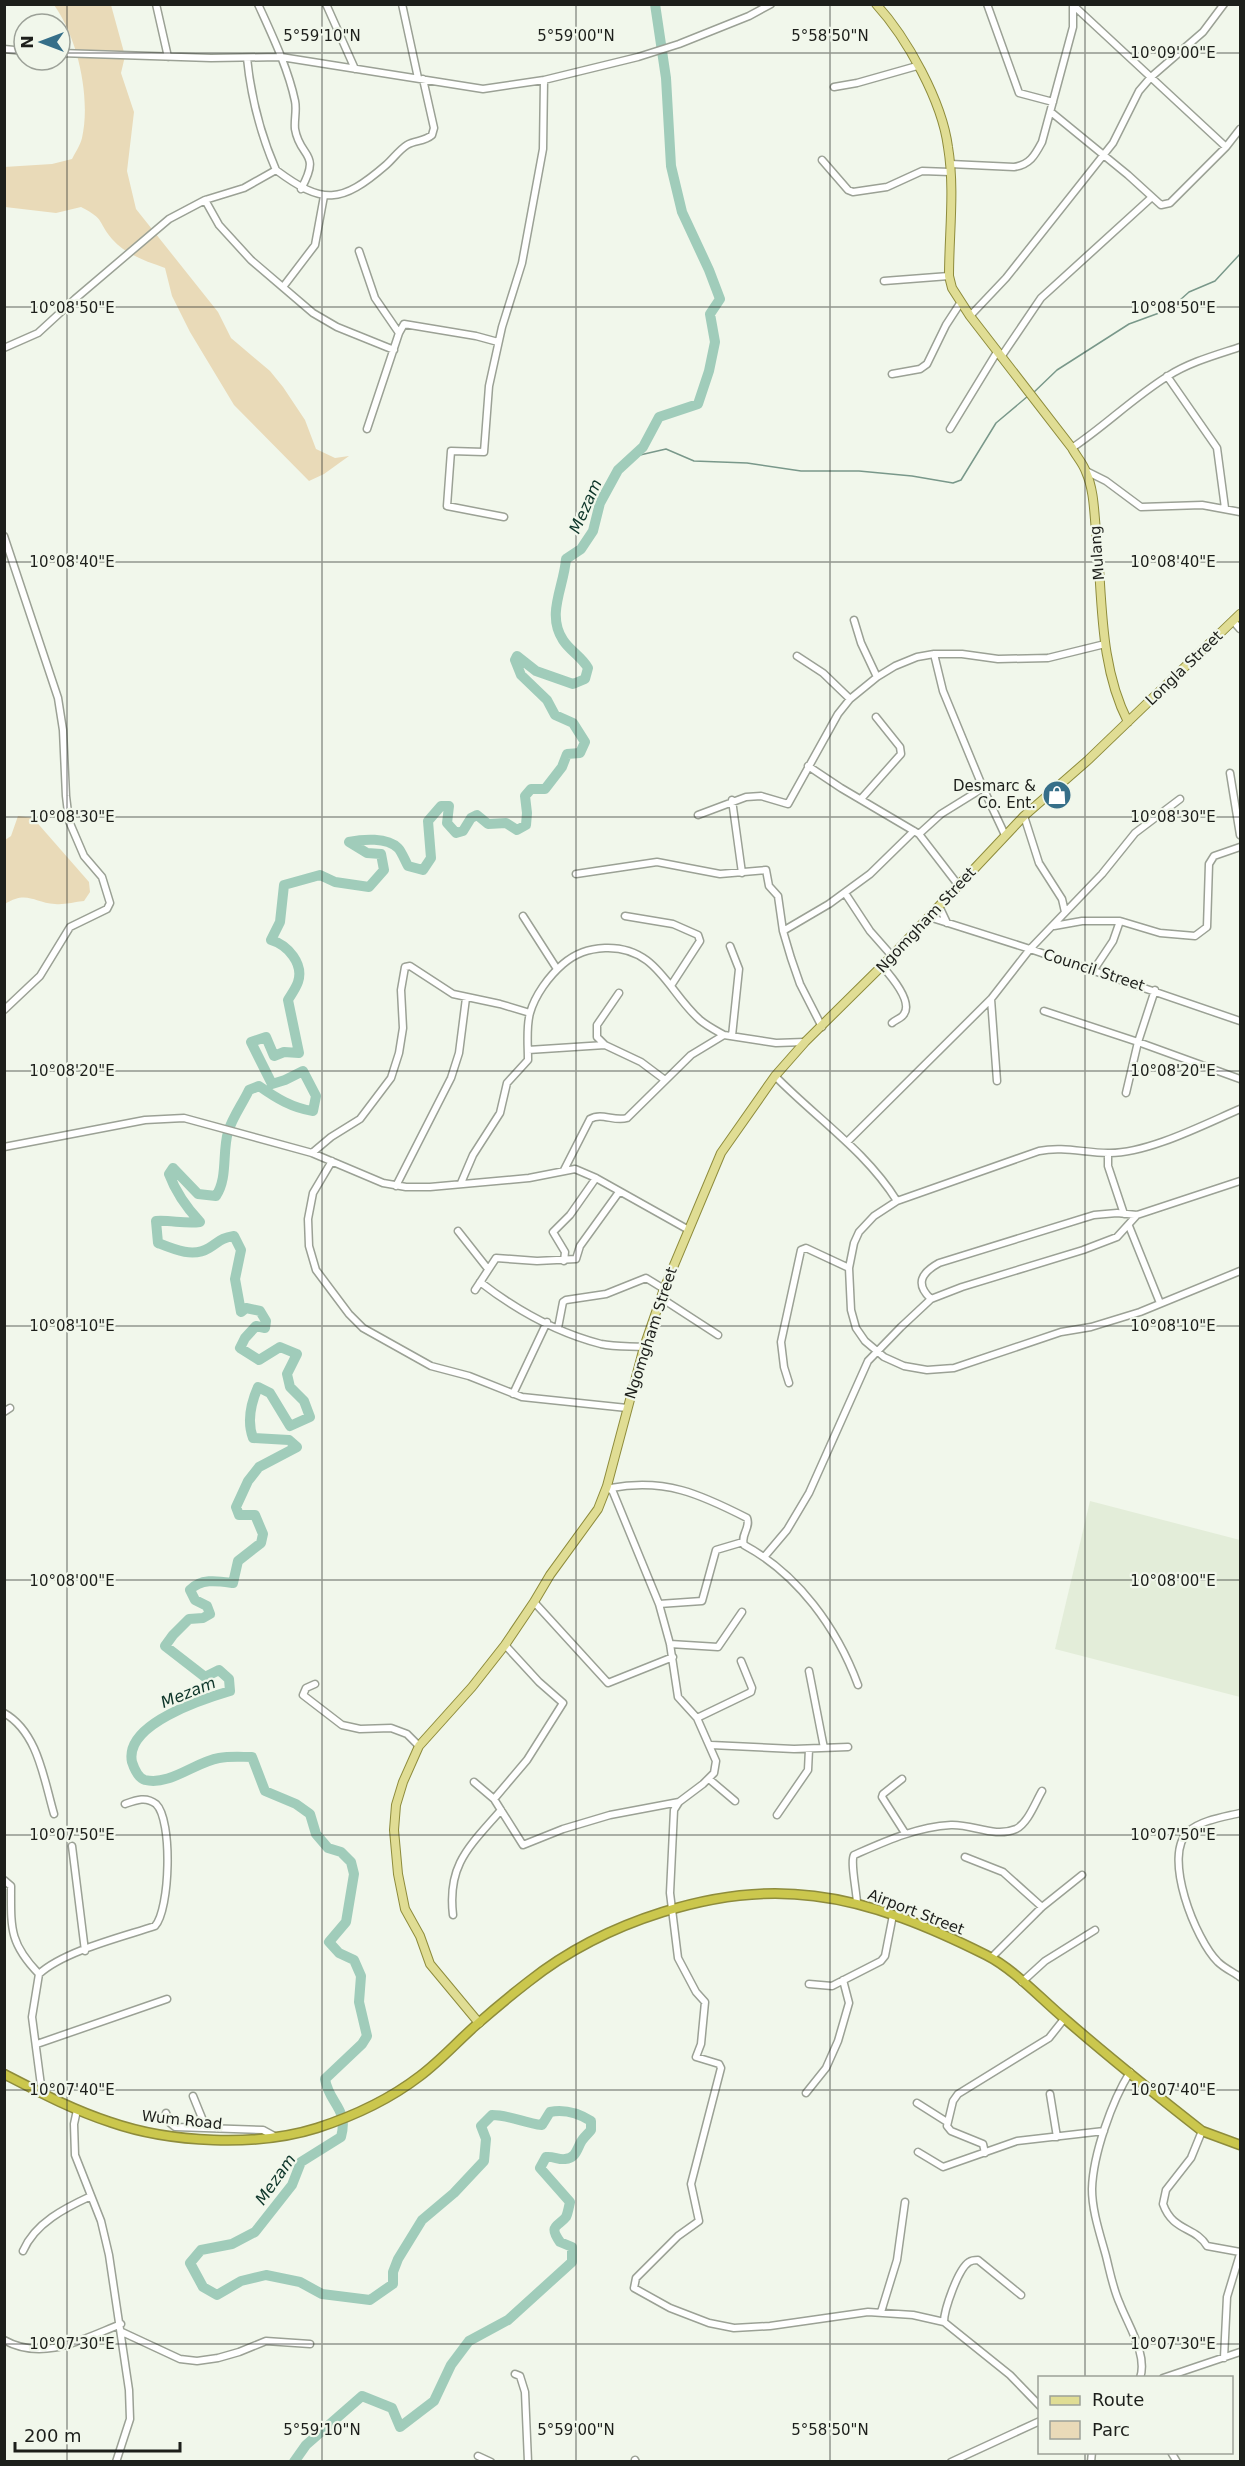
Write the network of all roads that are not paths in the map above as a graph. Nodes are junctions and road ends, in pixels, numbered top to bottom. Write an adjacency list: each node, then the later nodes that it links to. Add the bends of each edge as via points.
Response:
1 (156, 4): 11 (street)
2 (258, 4): 12 (street)
3 (326, 4): 15 (street)
4 (402, 4): 17 (street, via 414,67)
5 (771, 4): 18 (street, via 679,44)
6 (876, 4): 14 (main road)
7 (987, 4): 20 (street, via 1019,93)
8 (1224, 4): 16 (street, via 1203,32)
9 (1073, 5): 16 (street); 20 (street, via 1073,27)
10 (72, 53): 11 (street)
11 (168, 57): 13 (street)
12 (281, 57): 13 (street); 15 (street); 28 (street, via 296,105 296,131 310,162 310,172)
13 (247, 58): 27 (street, via 256,119)
14 (917, 66): 19 (street); 26 (main road, via 942,120)
15 (354, 69): 17 (street)
16 (1151, 77): 23 (street); 24 (street)
17 (421, 79): 18 (street, via 483,88); 29 (street, via 434,128 432,135 407,145 359,186 332,197)
18 (544, 80): 39 (street, via 543,150 522,263)
19 (834, 87)
20 (1053, 102): 21 (street)
21 (1051, 112): 24 (street); 26 (street, via 1042,142 1023,166)
22 (1240, 129): 23 (street)
23 (1226, 147): 30 (street, via 1170,203 1161,205)
24 (1102, 156): 30 (street); 37 (street, via 1006,278)
25 (822, 160): 26 (street, via 853,192 887,187 922,171)
26 (950, 168): 33 (main road)
27 (276, 170): 28 (street); 31 (street, via 244,188)
28 (301, 189): 29 (street)
29 (324, 196): 35 (street, via 315,245)
30 (1152, 197): 43 (street, via 1041,298)
31 (205, 200): 35 (street, via 219,225); 41 (street, via 169,219 38,333)
32 (359, 251): 38 (street, via 375,298)
33 (949, 276): 34 (street); 36 (main road, Mulang)
34 (884, 281)
35 (283, 287): 42 (street, via 313,313 337,327)
36 (961, 302): 37 (main road, Mulang); 44 (street, via 927,364)
37 (970, 316): 43 (main road, Mulang)
38 (399, 333): 39 (street, via 407,324); 42 (street)
39 (498, 342): 52 (street, via 489,387 484,452 451,451 447,506)
40 (1240, 346): 45 (street)
41 (4, 348)
42 (394, 350): 46 (street)
43 (999, 354): 47 (street); 48 (main road, Mulang)
44 (892, 374)
45 (1167, 376): 48 (street); 50 (street, via 1217,448)
46 (367, 429)
47 (950, 429)
48 (1072, 448): 49 (main road, Mulang)
49 (1086, 471): 50 (street, via 1142,507); 58 (main road, Mulang, via 1094,505)
50 (1225, 508): 51 (street)
51 (1240, 512)
52 (504, 517)
53 (4, 536): 103 (street, via 58,698 69,821 84,856 102,877 110,903 106,909 70,927 39,976)
54 (1240, 614): 56 (main road, Longla Street)
55 (854, 620): 61 (street)
56 (1233, 621): 57 (street); 64 (main road, Longla Street)
57 (1240, 629)
58 (1106, 644): 59 (street, via 1048,658); 64 (main road, Mulang, via 1116,699)
59 (934, 654): 61 (street, via 917,657); 67 (street, via 943,691)
60 (797, 656): 62 (street, via 823,673)
61 (877, 677): 62 (street)
62 (850, 699): 65 (street)
63 (876, 717): 68 (street, via 900,747 901,754)
64 (1128, 722): 72 (main road, Ngomgham Street)
65 (808, 766): 68 (street); 70 (street, via 788,804 761,796)
66 (1230, 773): 75 (street)
67 (983, 788): 73 (street); 74 (street)
68 (861, 799): 73 (street)
69 (1180, 799): 82 (street, via 1142,826)
70 (732, 800): 71 (street); 77 (street)
71 (698, 815)
72 (1024, 816): 74 (main road, Ngomgham Street); 81 (street, via 1039,862)
73 (917, 832): 79 (street); 80 (street)
74 (1005, 835): 79 (main road, Ngomgham Street)
75 (1240, 835)
76 (1240, 847): 88 (street, via 1214,856 1209,864 1207,927 1195,936 1160,933)
77 (742, 873): 78 (street, via 702,872 657,862); 91 (street, via 766,870 769,886 778,896)
78 (576, 874)
79 (959, 886): 83 (main road, Ngomgham Street)
80 (844, 893): 91 (street); 94 (street)
81 (1062, 899): 82 (street); 84 (street)
82 (1072, 904): 84 (street)
83 (939, 906): 87 (main road, Ngomgham Street); 89 (street)
84 (1065, 912): 90 (street)
85 (523, 916): 96 (street)
86 (625, 916): 98 (street, via 673,924 698,935 700,941)
87 (929, 917): 89 (street, Council Street); 94 (main road, Ngomgham Street)
88 (1120, 921): 90 (street); 97 (street, via 1113,941)
89 (946, 923): 93 (street, Council Street)
90 (1053, 926): 93 (street)
91 (783, 931): 108 (street, via 800,984)
92 (730, 946): 110 (street, via 740,969)
93 (1030, 949): 97 (street, Council Street); 102 (street)
94 (892, 956): 95 (main road, Ngomgham Street)
95 (882, 966): 107 (street, via 897,985 906,1008 903,1016); 108 (main road, Ngomgham Street)
96 (557, 969): 98 (street, via 575,953 610,948 630,951 644,959); 105 (street)
97 (1093, 970): 99 (street, Council Street)
98 (672, 984): 109 (street, via 700,1021)
99 (1155, 990): 106 (street, Council Street); 112 (street)
100 (619, 993): 114 (street, via 597,1025 597,1037)
101 (466, 998): 105 (street); 125 (street, via 444,990 410,966 405,967 401,990 403,1028 391,1078 360,1119); 132 (street, via 459,1053 451,1078)
102 (991, 999): 120 (street); 123 (street)
103 (4, 1010)
104 (1044, 1011): 112 (street)
105 (530, 1014): 115 (street)
106 (1240, 1021)
107 (892, 1023)
108 (822, 1028): 111 (main road, Ngomgham Street)
109 (724, 1035): 110 (street); 119 (street, via 691,1055)
110 (732, 1036): 113 (street)
111 (805, 1042): 113 (street); 116 (main road, Ngomgham Street)
112 (1138, 1042): 118 (street); 121 (street)
113 (788, 1043): 116 (street)
114 (605, 1045): 115 (street); 119 (street, via 641,1062)
115 (528, 1050): 131 (street, via 527,1063 507,1083 500,1113 473,1155)
116 (795, 1053): 117 (main road, Ngomgham Street)
117 (775, 1076): 123 (street); 138 (main road, Ngomgham Street, via 721,1153)
118 (1240, 1079)
119 (665, 1080): 128 (street, via 627,1118 597,1115 590,1119)
120 (997, 1081)
121 (1126, 1093)
122 (1240, 1109): 126 (street, via 1136,1150)
123 (847, 1142): 134 (street)
124 (4, 1147): 125 (street, via 164,1118 184,1118)
125 (312, 1153): 127 (street)
126 (1108, 1153): 134 (street, via 1039,1151); 135 (street, via 1108,1166)
127 (332, 1161): 132 (street); 156 (street, via 313,1193 308,1219 309,1246 316,1270 349,1314 363,1328 431,1366)
128 (564, 1170): 129 (street, via 575,1169); 131 (street, via 529,1178)
129 (596, 1178): 133 (street); 140 (street, via 553,1232 565,1252)
130 (1240, 1182): 136 (street)
131 (461, 1183): 132 (street)
132 (396, 1186)
133 (619, 1192): 138 (street); 140 (street, via 580,1246 576,1260)
134 (897, 1201): 142 (street, via 859,1232)
135 (1124, 1214): 136 (street); 148 (street, via 1094,1215 939,1263 925,1272 921,1281)
136 (1137, 1215): 137 (street)
137 (1129, 1226): 148 (street, via 1117,1237 1083,1250); 149 (street)
138 (687, 1228): 145 (main road, Ngomgham Street)
139 (458, 1231): 141 (street)
140 (564, 1261): 141 (street, via 496,1258)
141 (488, 1269): 144 (street)
142 (849, 1269): 154 (street, via 856,1328); 155 (street, via 806,1248 801,1250 781,1342)
143 (1240, 1271): 149 (street)
144 (480, 1282): 146 (street); 150 (street, via 504,1300)
145 (664, 1289): 147 (main road, Ngomgham Street); 151 (street, via 650,1278 640,1278 606,1294 566,1300)
146 (475, 1290)
147 (661, 1298): 152 (street); 153 (main road, Ngomgham Street)
148 (931, 1299): 154 (street)
149 (1160, 1304): 154 (street, via 954,1368 927,1370 904,1366)
150 (547, 1322): 151 (street); 156 (street)
151 (558, 1328): 153 (street, via 602,1344)
152 (718, 1335)
153 (644, 1347): 157 (main road, Ngomgham Street)
154 (876, 1350): 160 (street, via 810,1493)
155 (789, 1383)
156 (513, 1394): 157 (street)
157 (627, 1408): 158 (main road, Ngomgham Street)
158 (609, 1487): 159 (street, via 658,1485 708,1498 747,1518); 161 (main road, Ngomgham Street); 162 (street)
159 (743, 1542): 160 (street); 162 (street, via 716,1550 702,1601)
160 (765, 1556): 170 (street, via 815,1605 848,1657)
161 (534, 1602): 165 (main road, Ngomgham Street); 166 (street, via 608,1683)
162 (659, 1604): 164 (street)
163 (742, 1612): 164 (street, via 718,1647)
164 (670, 1644): 166 (street)
165 (505, 1645): 174 (main road, Ngomgham Street); 182 (street, via 563,1702 527,1760)
166 (673, 1657): 172 (street, via 678,1697)
167 (741, 1660): 172 (street, via 751,1692)
168 (808, 1671): 176 (street)
169 (315, 1684): 174 (street, via 303,1691 305,1698 342,1725 391,1728 407,1734)
170 (858, 1685)
171 (4, 1713): 188 (street, via 29,1738)
172 (697, 1718): 173 (street)
173 (711, 1745): 177 (street); 178 (street, via 716,1767)
174 (419, 1746): 210 (main road, Ngomgham Street, via 396,1805 394,1830 403,1900 430,1964)
175 (848, 1747): 176 (street)
176 (824, 1748): 177 (street)
177 (809, 1749): 189 (street, via 808,1770)
178 (709, 1779): 183 (street); 184 (street)
179 (902, 1779): 190 (street, via 882,1797)
180 (474, 1782): 182 (street)
181 (1042, 1791): 190 (street, via 1024,1822 1013,1830 989,1832 955,1825)
182 (494, 1799): 186 (street)
183 (735, 1801)
184 (679, 1802): 186 (street, via 610,1815 526,1846 520,1843); 197 (street, via 674,1810)
185 (125, 1804): 201 (street, via 139,1798 149,1800 161,1811 169,1845 163,1913 155,1926)
186 (501, 1810): 198 (street, via 460,1861 451,1891)
187 (1240, 1813): 204 (street, via 1188,1832 1180,1846 1179,1879 1195,1929 1217,1961)
188 (54, 1814)
189 (777, 1815)
190 (905, 1833): 195 (street, via 852,1858)
191 (72, 1846): 201 (street)
192 (966, 1857): 196 (street, via 1003,1872)
193 (1083, 1875): 196 (street)
194 (4, 1880): 203 (street, via 11,1886 10,1910 16,1943)
195 (857, 1904): 197 (highway, Airport Street, via 812,1895 770,1894 730,1897); 199 (highway, Airport Street)
196 (1042, 1907): 202 (street)
197 (671, 1910): 210 (highway, Airport Street, via 622,1927 570,1954 532,1979); 236 (street, via 678,1958 706,2005 696,2057 721,2068 691,2184 699,2221 636,2278 634,2288 670,2308 734,2328)
198 (453, 1915)
199 (893, 1915): 202 (highway, Airport Street); 205 (street, via 883,1959)
200 (1095, 1930): 206 (street, via 1045,1961)
201 (85, 1951): 203 (street)
202 (991, 1958): 206 (highway, Airport Street)
203 (39, 1974): 211 (street, via 32,2017)
204 (1240, 1977)
205 (843, 1980): 207 (street, via 826,1986); 215 (street, via 849,2003 838,2041 825,2068)
206 (1022, 1982): 209 (highway, Airport Street)
207 (809, 1984)
208 (167, 1999): 211 (street)
209 (1064, 2019): 212 (highway, Airport Street); 222 (street, via 1049,2038 958,2094)
210 (479, 2023): 220 (highway, Airport Street, via 423,2074)
211 (37, 2044): 214 (street)
212 (1130, 2072): 224 (street, via 1118,2091); 225 (highway, Airport Street)
213 (4, 2074): 214 (highway, Wum Road)
214 (42, 2093): 219 (highway, Wum Road)
215 (806, 2093)
216 (1050, 2094): 227 (street)
217 (193, 2096): 223 (street)
218 (917, 2103): 222 (street)
219 (78, 2110): 226 (highway, Wum Road, via 113,2123 173,2136); 231 (street, via 75,2155)
220 (363, 2110): 226 (highway, Wum Road, via 314,2129)
221 (166, 2114): 223 (street, via 175,2127)
222 (947, 2122): 230 (street, via 951,2131 983,2145)
223 (206, 2128): 226 (street, via 263,2130)
224 (1104, 2131): 227 (street); 245 (street, via 1092,2189 1095,2213 1118,2301 1142,2358)
225 (1202, 2131): 228 (highway, Airport Street); 234 (street, via 1191,2158 1166,2190 1163,2204 1180,2228 1201,2236 1207,2246)
226 (274, 2136)
227 (1057, 2137): 230 (street, via 1017,2141)
228 (1240, 2145)
229 (918, 2152): 230 (street, via 943,2167)
230 (986, 2153)
231 (91, 2196): 233 (street, via 52,2217 28,2239); 238 (street, via 109,2255)
232 (905, 2202): 236 (street, via 897,2260)
233 (23, 2251)
234 (1240, 2253): 243 (street, via 1227,2297)
235 (1021, 2295): 237 (street, via 978,2260 972,2260 953,2289)
236 (881, 2312): 237 (street)
237 (944, 2322): 247 (street, via 1010,2374)
238 (121, 2324): 239 (street); 240 (street, via 67,2345 36,2351)
239 (122, 2332): 241 (street, via 189,2360 218,2358 266,2341); 250 (street, via 130,2419)
240 (4, 2340)
241 (310, 2344)
242 (1240, 2352): 243 (street)
243 (1224, 2358): 246 (street)
244 (515, 2374): 252 (street, via 520,2376 525,2392)
245 (1141, 2376)
246 (1169, 2376)
247 (1038, 2404)
248 (1038, 2422): 253 (street)
249 (478, 2456): 251 (street)
250 (116, 2462)
251 (491, 2462)
252 (528, 2462)
253 (951, 2462)

